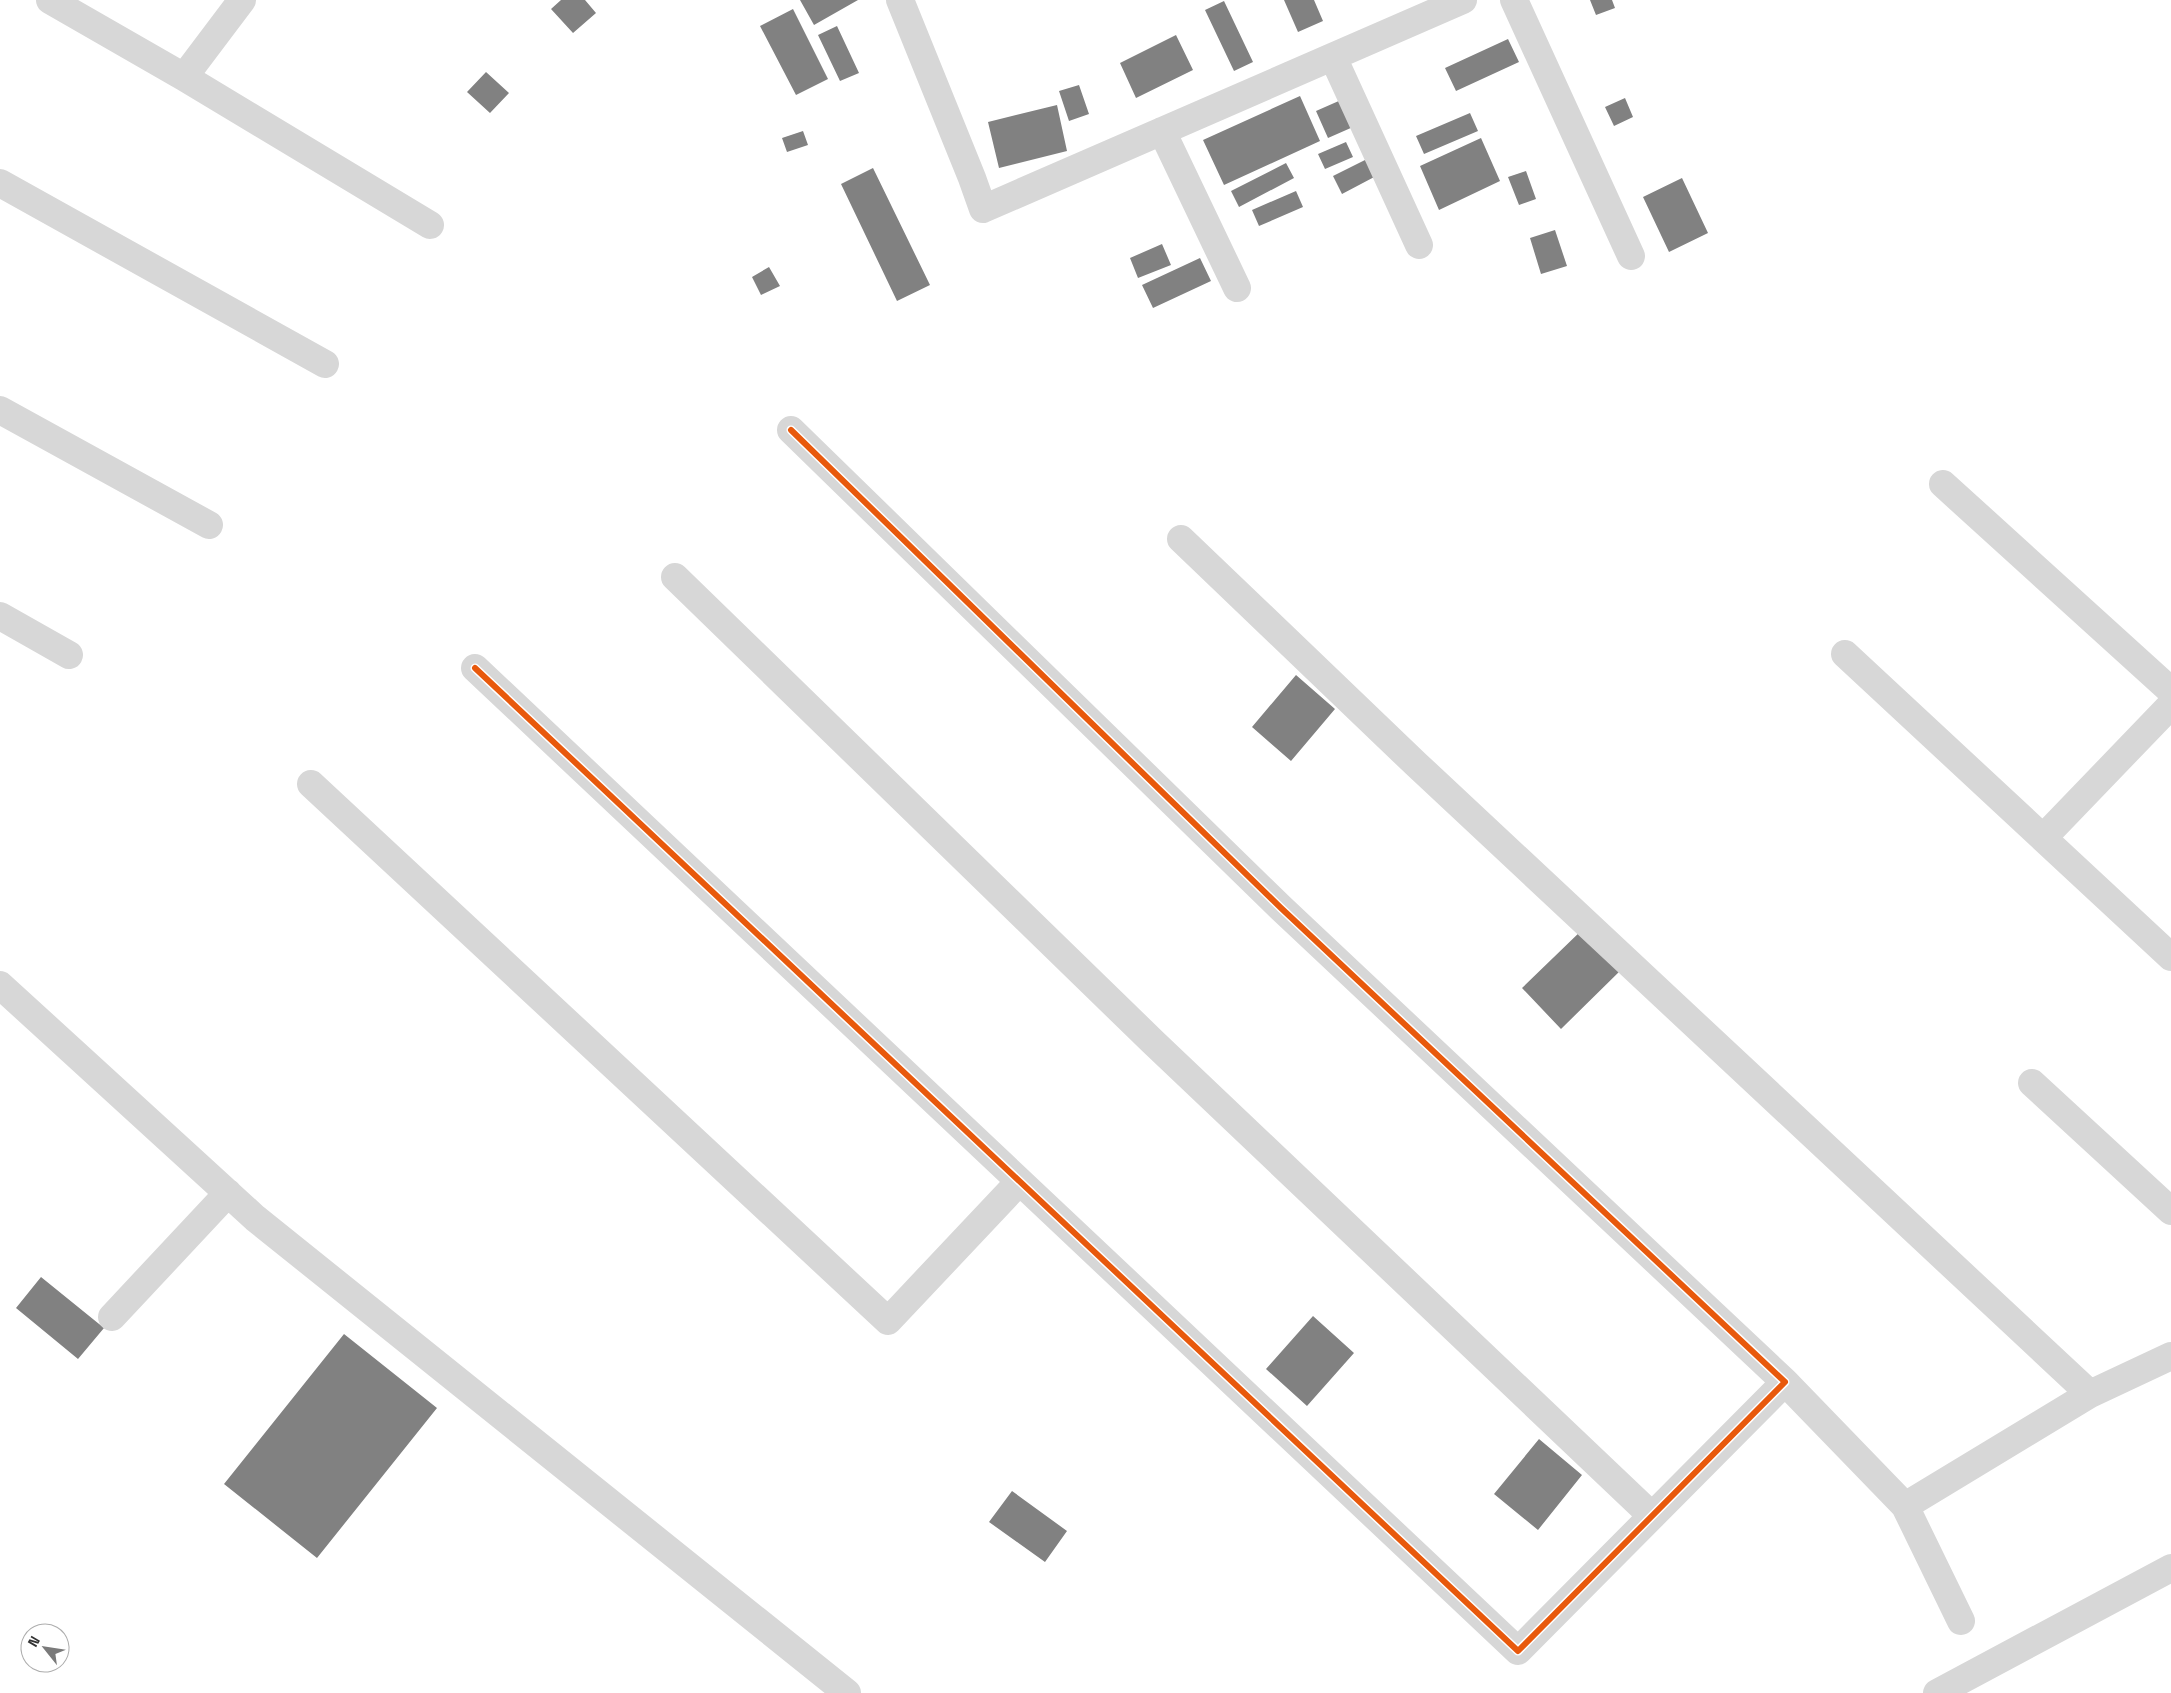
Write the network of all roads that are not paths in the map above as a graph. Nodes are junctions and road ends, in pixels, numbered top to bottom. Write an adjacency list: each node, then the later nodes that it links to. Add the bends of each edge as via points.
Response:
1 (50, 0): 7 (street)
2 (242, 0): 7 (street)
3 (900, 0): 8 (street, via 983,209)
4 (1463, 0): 6 (street)
5 (1514, 0): 12 (street)
6 (1333, 56): 8 (street); 11 (street)
7 (184, 77): 10 (street)
8 (1162, 131): 13 (street)
9 (0, 183): 14 (street)
10 (430, 225)
11 (1419, 245)
12 (1631, 256)
13 (1237, 288)
14 (325, 364)
15 (0, 410): 18 (street)
16 (791, 430): 37 (street, via 1280,908)
17 (1943, 484): 25 (street)
18 (209, 525)
19 (1181, 539): 38 (street, via 1417,766)
20 (675, 577): 40 (street, via 1153,1042)
21 (0, 616): 23 (street)
22 (1844, 654): 28 (street)
23 (69, 656)
24 (475, 668): 32 (street)
25 (2171, 691)
26 (2171, 705): 28 (street)
27 (311, 784): 32 (street, via 888,1321)
28 (2043, 838): 29 (street)
29 (2171, 957)
30 (0, 985): 33 (street)
31 (2032, 1083): 34 (street)
32 (1019, 1182): 40 (street, via 1518,1651)
33 (228, 1193): 35 (street); 43 (street)
34 (2171, 1211)
35 (112, 1316)
36 (2171, 1356): 38 (street)
37 (1785, 1382): 39 (street); 40 (street)
38 (2090, 1394): 39 (street)
39 (1905, 1506): 42 (street)
40 (1652, 1516)
41 (2171, 1568): 44 (street)
42 (1961, 1621)
43 (847, 1693)
44 (1937, 1693)

